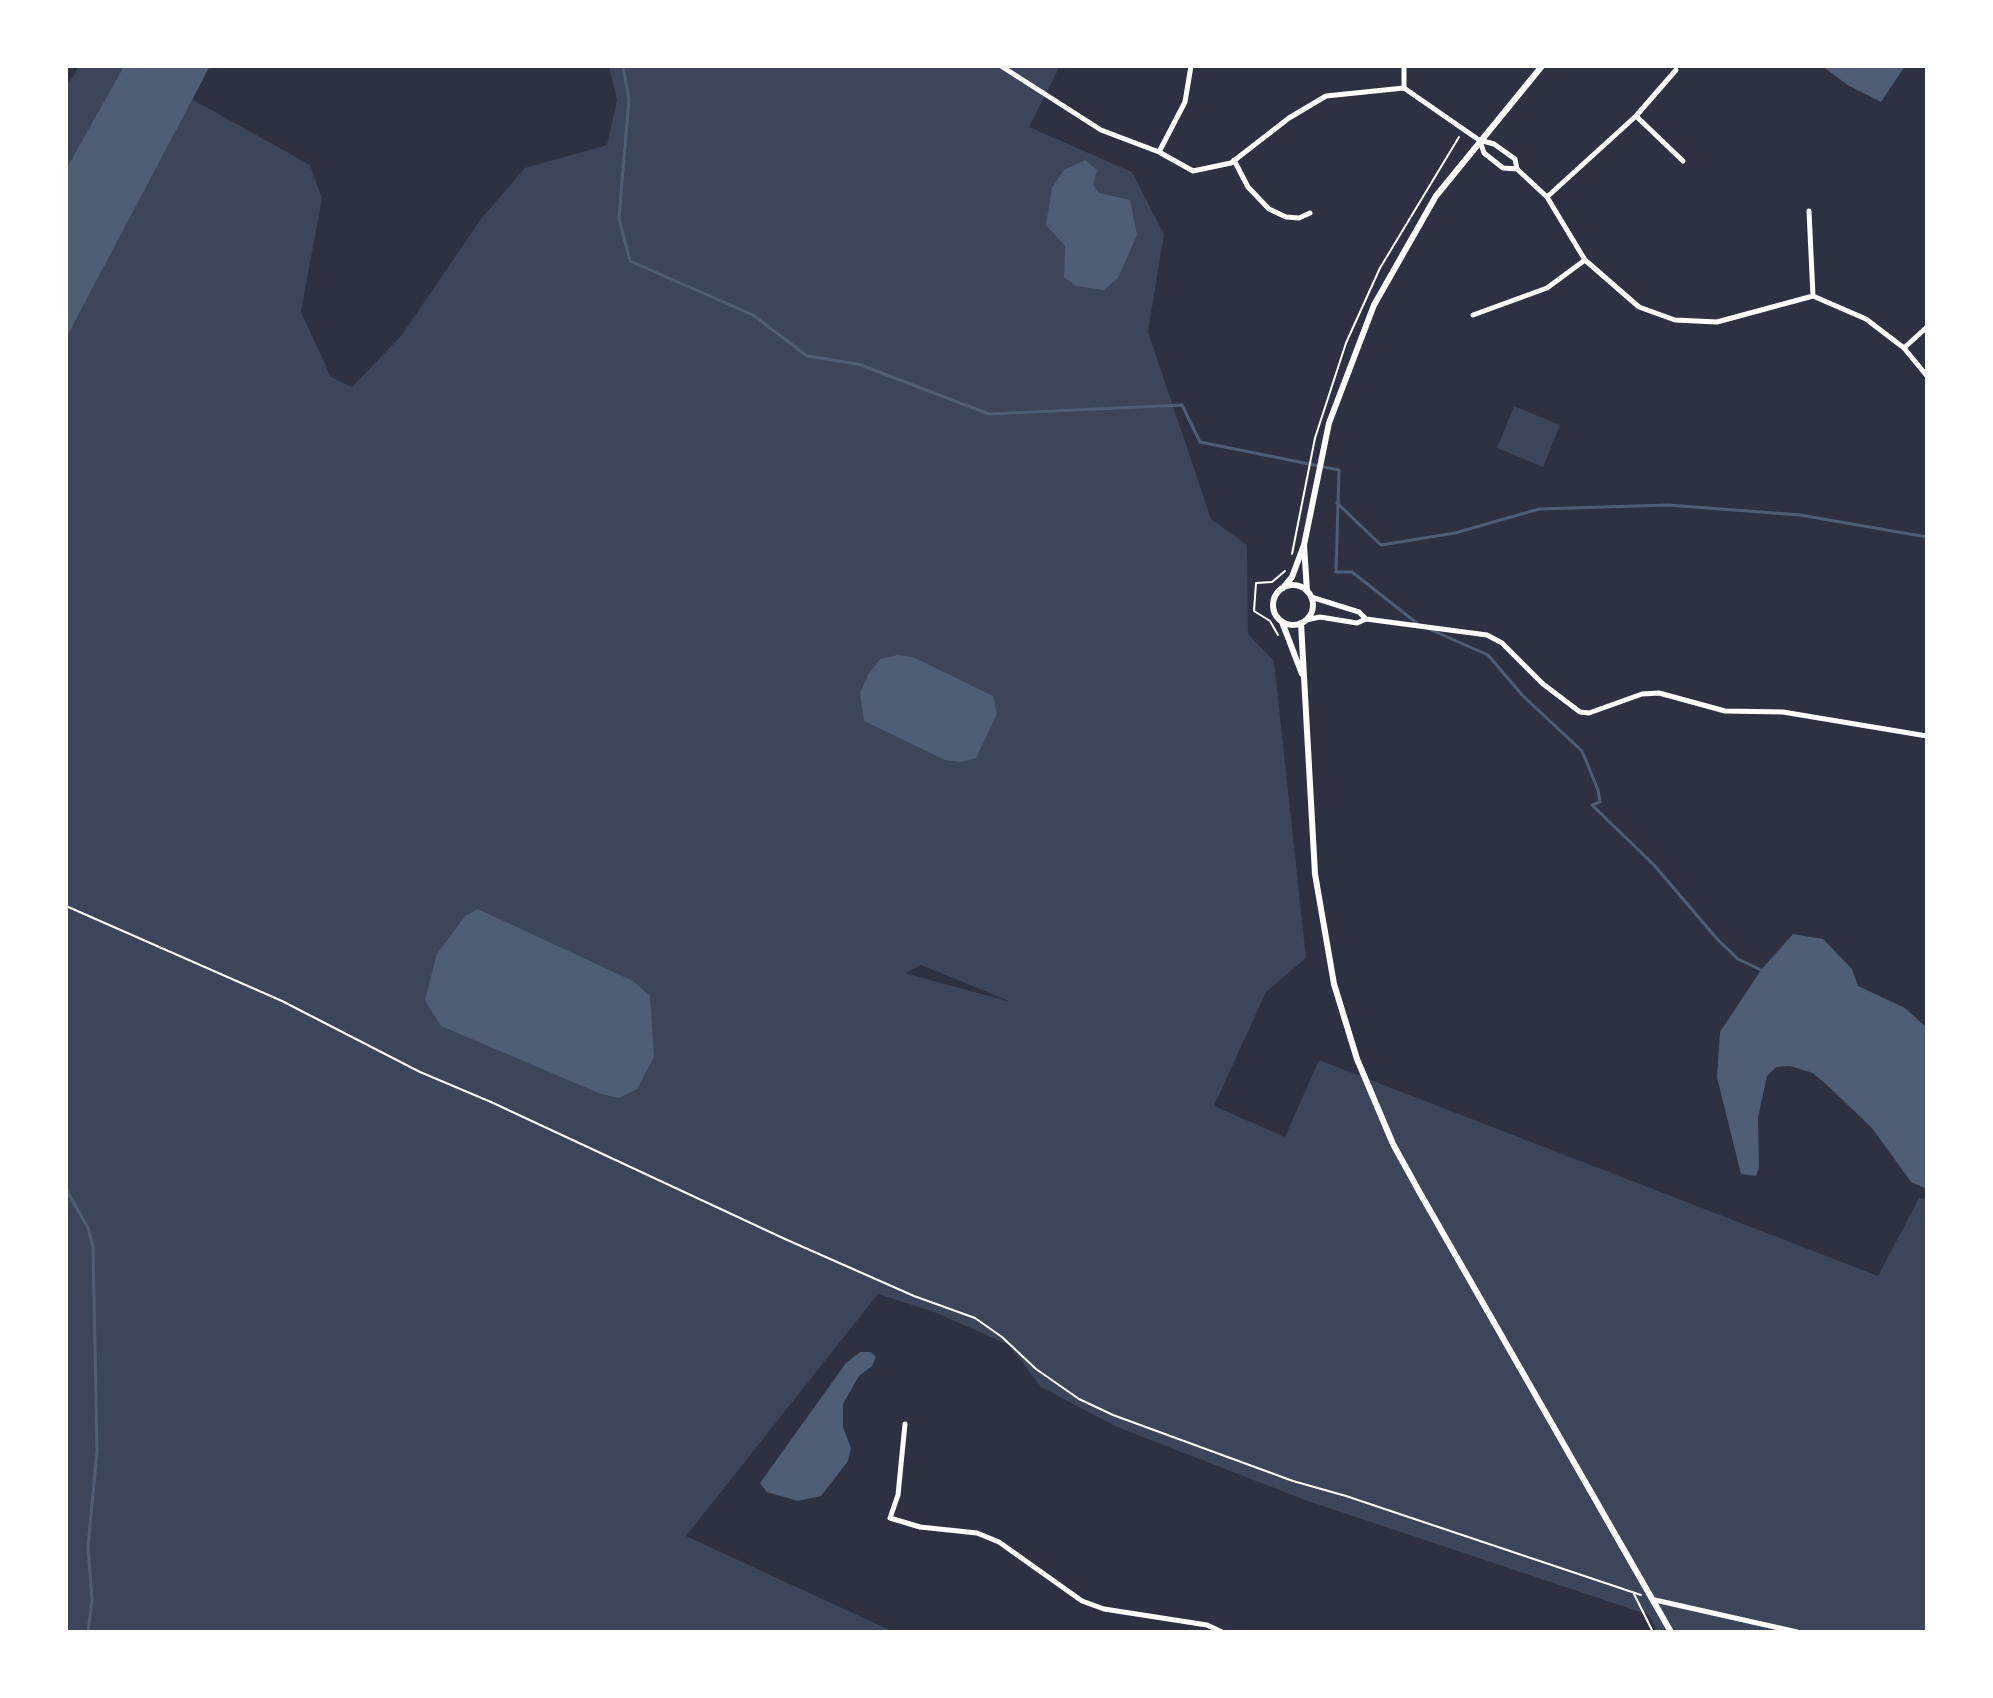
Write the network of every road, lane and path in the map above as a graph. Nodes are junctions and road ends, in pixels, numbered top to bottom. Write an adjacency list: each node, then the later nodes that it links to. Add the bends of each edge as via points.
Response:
1 (1001, 66): 9 (street, via 1101,130)
2 (1191, 66): 9 (street, via 1185,102)
3 (1404, 66): 6 (street)
4 (1542, 66): 8 (street)
5 (1676, 70): 7 (street)
6 (1404, 88): 8 (street); 10 (street, via 1326,96)
7 (1636, 116): 11 (street); 13 (street)
8 (1479, 140): 12 (street, via 1515,159); 12 (street, via 1484,153 1503,168); 22 (street, via 1405,245)
9 (1159, 152): 10 (street, via 1193,171)
10 (1234, 160): 15 (street, via 1248,187 1269,209 1286,217)
11 (1683, 161)
12 (1517, 169): 13 (street)
13 (1547, 197): 16 (street)
14 (1809, 211): 17 (street)
15 (1310, 213)
16 (1585, 260): 17 (street, via 1639,307 1675,320 1717,322); 18 (street, via 1547,288)
17 (1813, 296): 20 (street, via 1866,319)
18 (1473, 315)
19 (1927, 327): 20 (street)
20 (1904, 348): 21 (street)
21 (1927, 376)
22 (1325, 422): 23 (street); 23 (path)
23 (1309, 495): 24 (street); 25 (path)
24 (1304, 545): 27 (street); 28 (street)
25 (1291, 559)
26 (1285, 571): 32 (path, via 1272,582 1256,583 1254,611 1270,621)
27 (1283, 588): 28 (street, via 1296,585); 30 (street, via 1273,605)
28 (1309, 594): 29 (street); 31 (street, via 1312,609)
29 (1366, 619): 31 (street, via 1357,623 1320,617); 34 (street, via 1487,635 1580,712 1659,693 1725,711 1783,712)
30 (1282, 622): 31 (street); 33 (street)
31 (1303, 622): 33 (street)
32 (1284, 647)
33 (1303, 678): 38 (street, via 1320,913 1357,1059 1393,1144)
34 (1927, 736)
35 (66, 906): 37 (path, via 282,1001 420,1072 785,1239 975,1318 1036,1369 1113,1415 1278,1476)
36 (905, 1424): 39 (street, via 898,1495 890,1518 977,1533 1021,1556 1082,1601 1104,1609 1207,1625)
37 (1634, 1593): 38 (path); 40 (path)
38 (1655, 1600): 41 (street); 42 (street)
39 (1222, 1632)
40 (1653, 1632)
41 (1671, 1632)
42 (1797, 1632)

